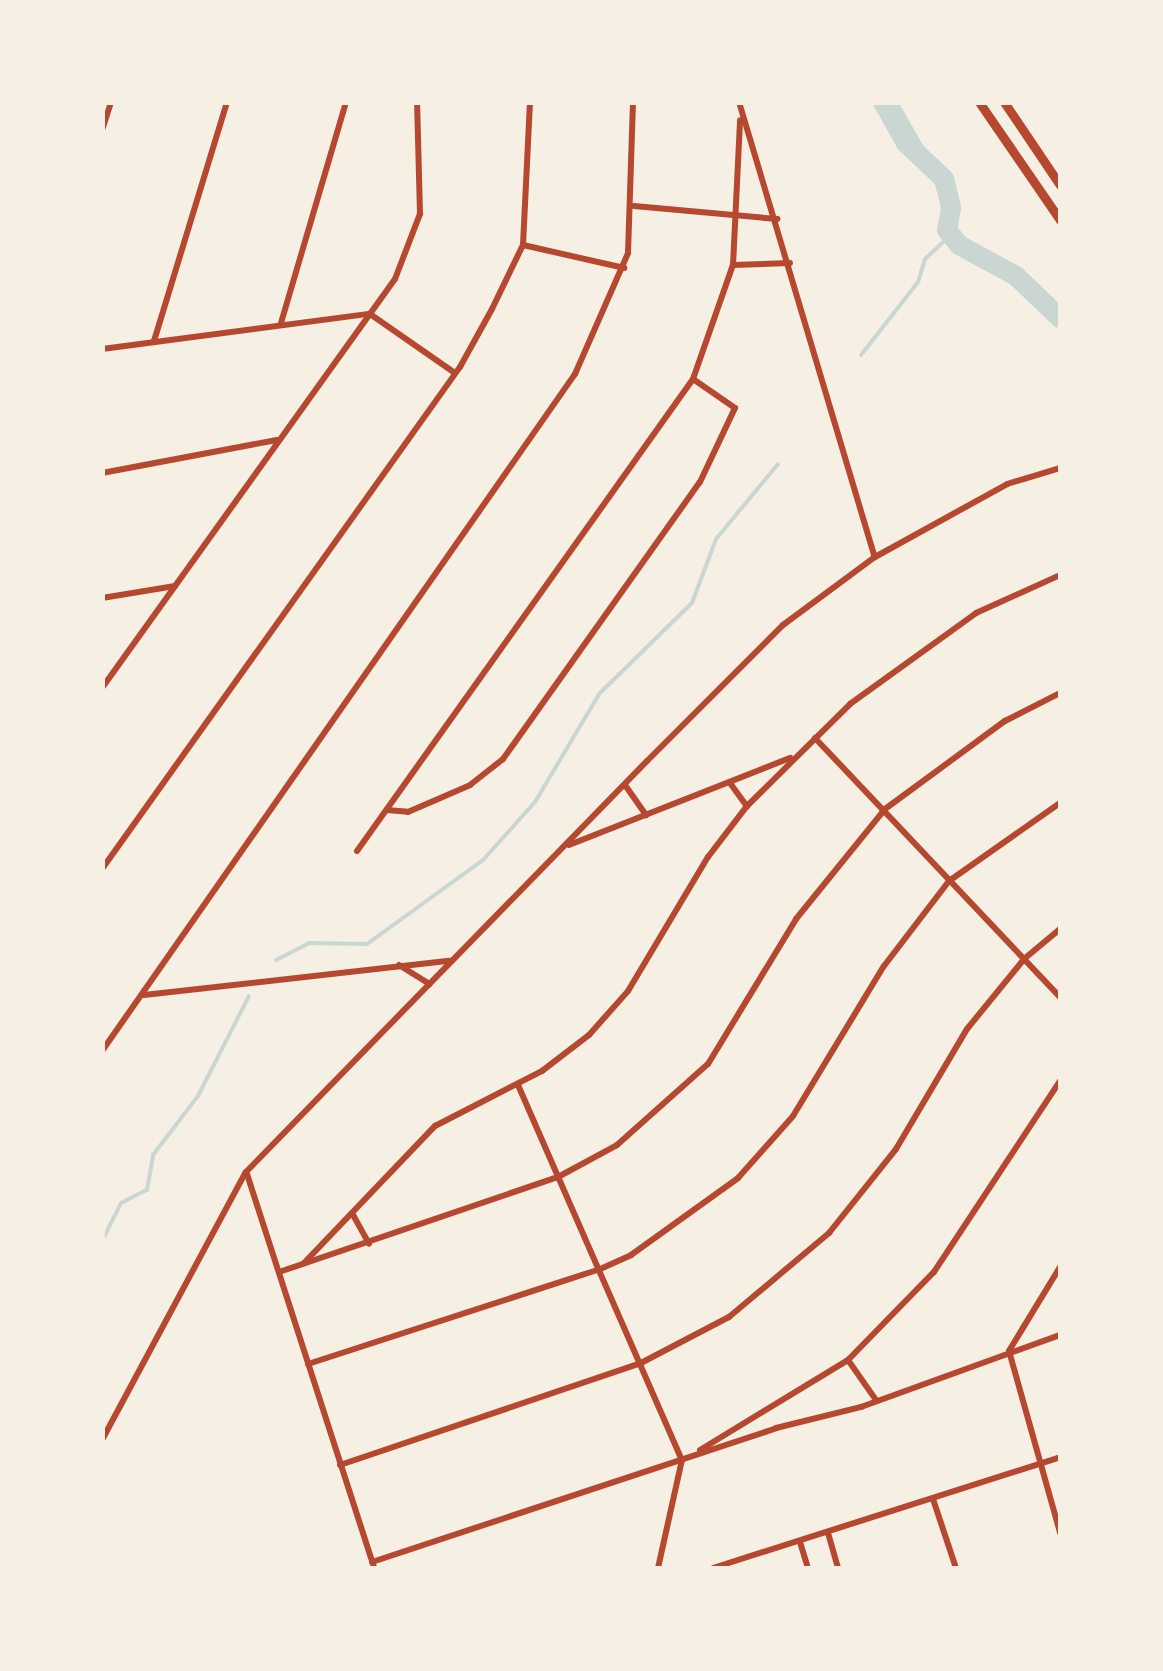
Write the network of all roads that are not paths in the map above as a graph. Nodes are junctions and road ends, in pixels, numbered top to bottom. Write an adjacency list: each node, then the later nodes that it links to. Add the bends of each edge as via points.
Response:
1 (111, 102): 11 (street)
2 (227, 102): 23 (street)
3 (346, 102): 22 (street)
4 (417, 102): 21 (street, via 424,170 415,240)
5 (530, 102): 17 (street)
6 (633, 102): 13 (street)
7 (740, 102): 10 (street)
8 (979, 102): 16 (main road)
9 (1004, 102): 12 (main road)
10 (740, 120): 14 (street); 15 (street)
11 (102, 130)
12 (1060, 183)
13 (634, 206): 14 (street); 20 (street)
14 (740, 213): 15 (street); 19 (street)
15 (777, 219): 18 (street)
16 (1060, 220)
17 (523, 245): 20 (street); 25 (street)
18 (790, 262): 19 (street); 30 (street)
19 (733, 266): 26 (street)
20 (624, 268): 54 (street, via 548,418)
21 (370, 314): 22 (street); 25 (street); 27 (street)
22 (281, 322): 23 (street)
23 (154, 341): 24 (street)
24 (102, 350)
25 (455, 374): 47 (street)
26 (693, 379): 43 (street); 43 (street, via 729,398 735,419 688,498 503,759 470,786 408,812)
27 (277, 440): 29 (street); 32 (street)
28 (1060, 468): 30 (street, via 1007,484)
29 (102, 474)
30 (876, 557): 39 (street, via 783,625)
31 (1060, 575): 36 (street, via 976,613 904,659)
32 (176, 586): 33 (street); 34 (street)
33 (102, 598)
34 (102, 688)
35 (1060, 693): 42 (street, via 1005,721)
36 (815, 738): 37 (street); 42 (street)
37 (796, 756): 38 (street); 41 (street)
38 (730, 783): 41 (street); 44 (street)
39 (625, 785): 44 (street); 45 (street)
40 (1060, 803): 48 (street)
41 (747, 806): 58 (street, via 628,991 589,1035)
42 (885, 809): 48 (street); 60 (street, via 796,919 708,1064 617,1145)
43 (387, 810): 46 (street)
44 (646, 815): 45 (street)
45 (567, 846): 51 (street)
46 (357, 851)
47 (102, 869)
48 (949, 882): 50 (street); 65 (street, via 884,966 793,1116 738,1178 632,1255)
49 (1060, 929): 50 (street)
50 (1024, 959): 55 (street); 71 (street, via 967,1028 896,1148 830,1233 729,1318)
51 (451, 961): 52 (street); 53 (street)
52 (398, 964): 53 (street); 54 (street)
53 (429, 984): 59 (street)
54 (142, 995): 56 (street)
55 (1060, 997)
56 (102, 1052)
57 (1060, 1081): 69 (street, via 934,1272)
58 (518, 1084): 60 (street); 61 (street, via 436,1126)
59 (246, 1172): 66 (street); 75 (street)
60 (558, 1176): 62 (street); 65 (street)
61 (352, 1213): 62 (street); 63 (street)
62 (369, 1244): 63 (street)
63 (304, 1263): 66 (street)
64 (1060, 1267): 68 (street)
65 (598, 1270): 70 (street); 71 (street)
66 (279, 1272): 70 (street)
67 (1060, 1334): 68 (street)
68 (1010, 1350): 72 (street); 79 (street)
69 (848, 1360): 72 (street); 73 (street)
70 (308, 1364): 78 (street)
71 (638, 1364): 77 (street); 78 (street)
72 (876, 1400): 74 (street)
73 (768, 1414): 74 (street); 77 (street)
74 (776, 1428): 77 (street)
75 (102, 1440)
76 (1060, 1456): 79 (street)
77 (682, 1460): 84 (street); 85 (street)
78 (340, 1464): 84 (street)
79 (1038, 1464): 80 (street); 82 (street)
80 (934, 1498): 81 (street); 89 (street)
81 (828, 1533): 83 (street); 88 (street)
82 (1060, 1533)
83 (800, 1542): 86 (street); 87 (street)
84 (373, 1565)
85 (658, 1568)
86 (713, 1568)
87 (808, 1568)
88 (838, 1568)
89 (956, 1568)

